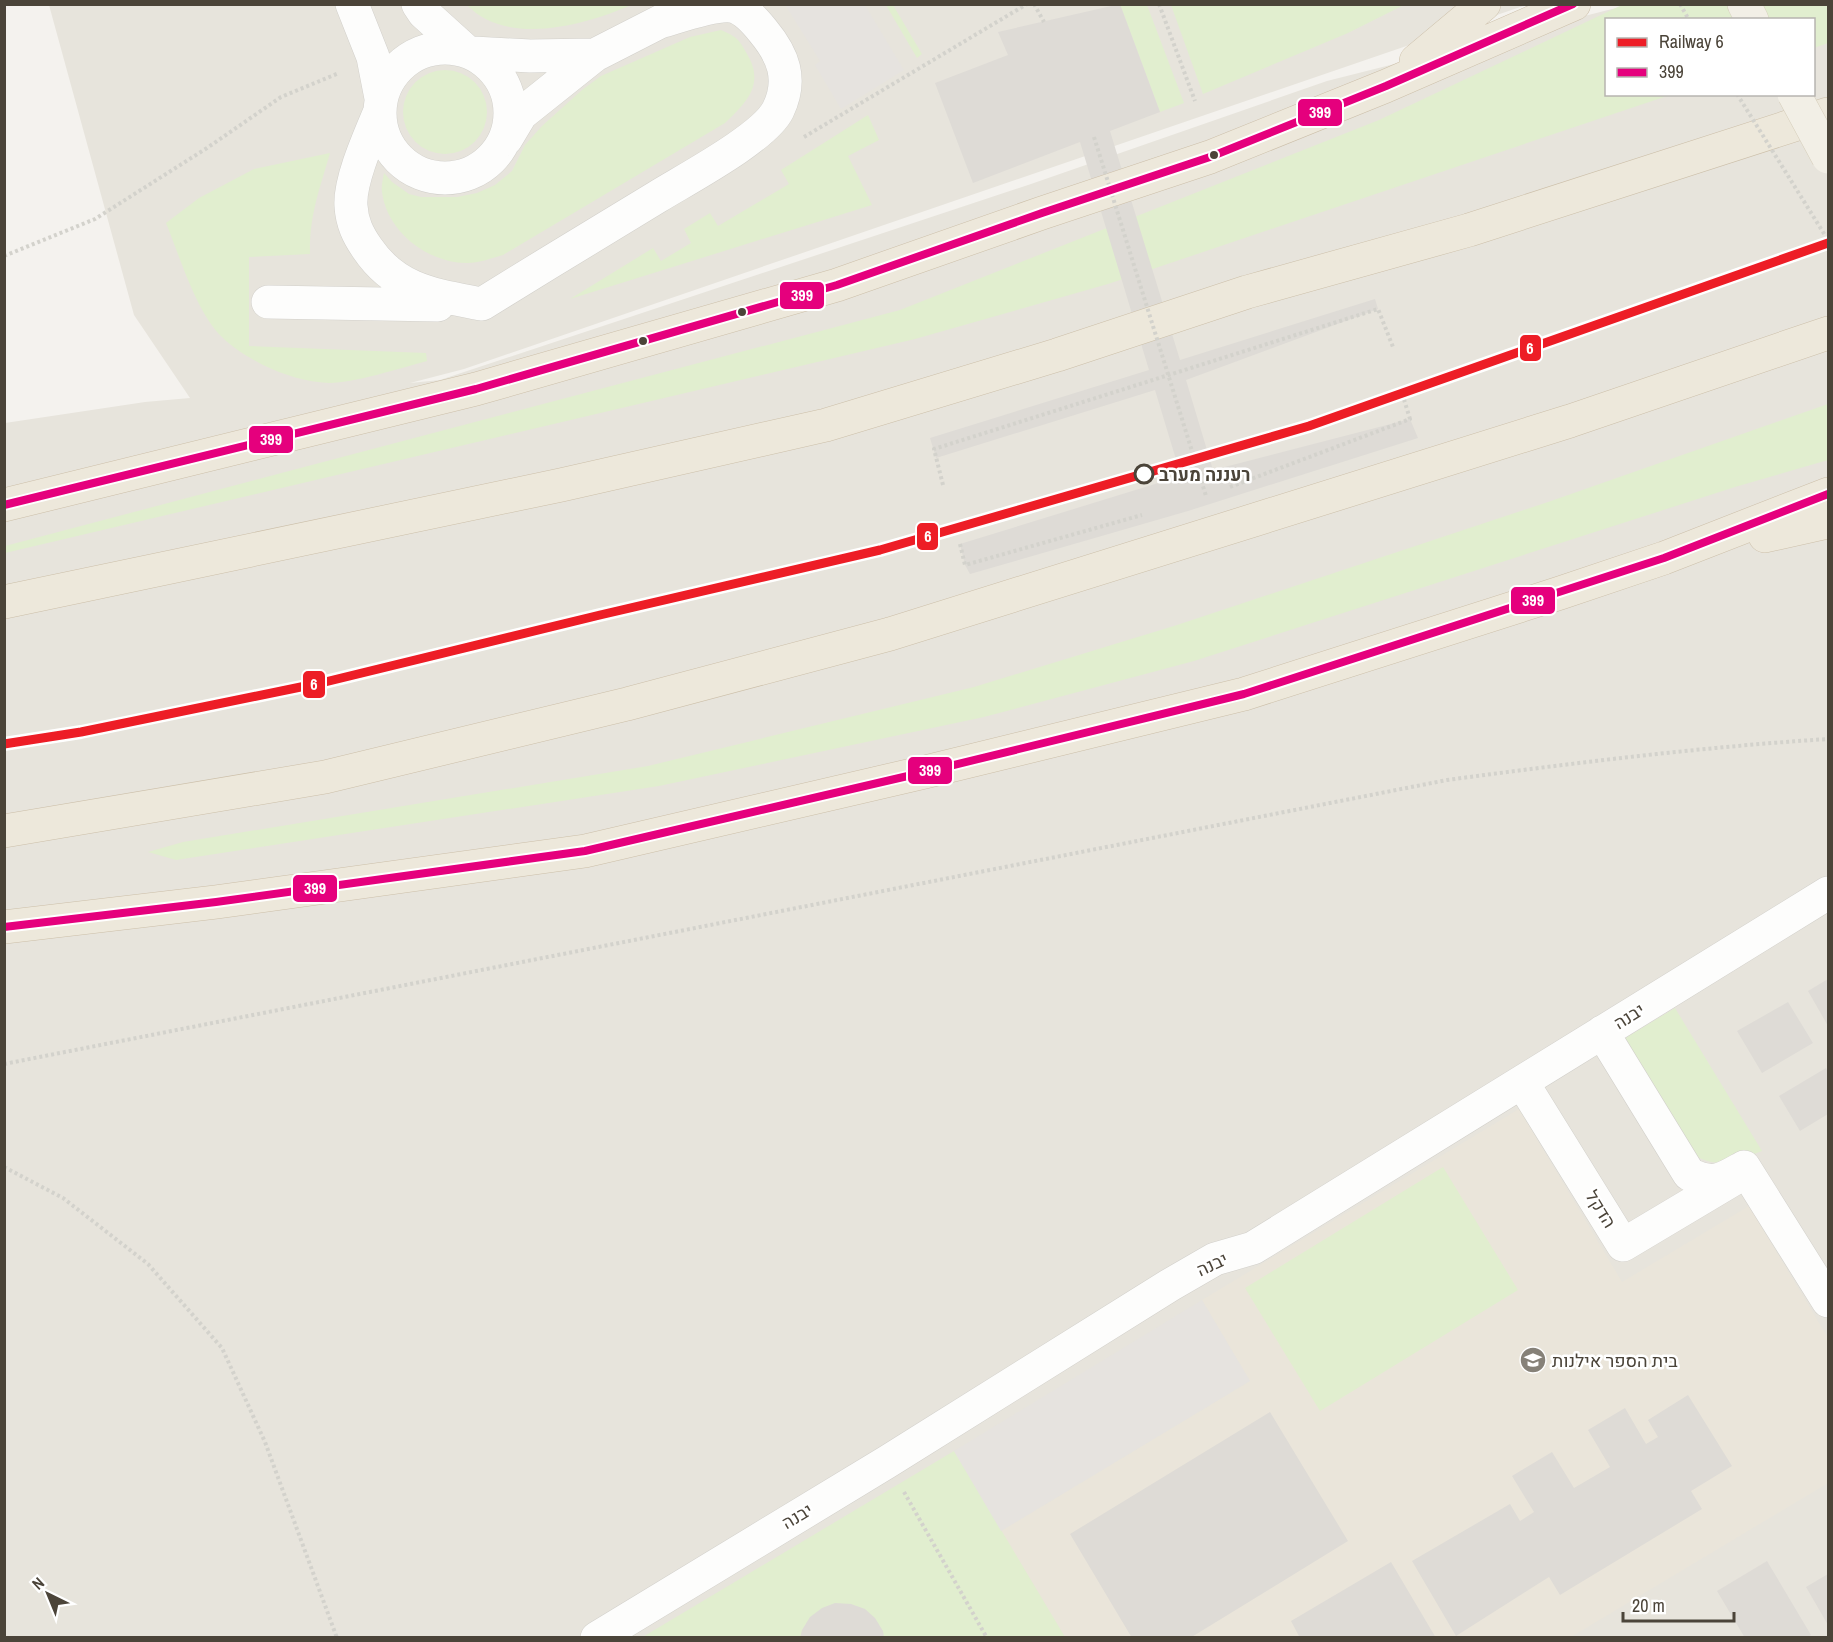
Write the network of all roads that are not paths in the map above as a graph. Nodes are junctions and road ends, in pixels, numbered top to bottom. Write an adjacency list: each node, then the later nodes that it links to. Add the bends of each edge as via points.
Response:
1 (352, 4): 13 (street, via 373,57)
2 (418, 4): 9 (street)
3 (694, 4): 8 (street)
4 (1484, 4): 11 (highway)
5 (1574, 4): 11 (highway)
6 (1744, 4): 7 (main road)
7 (1751, 18)
8 (660, 22): 10 (street); 18 (street, via 732,6 751,17 775,45 786,69 778,111 763,129 724,156)
9 (469, 52): 10 (street); 13 (street, via 444,48 423,52 404,62 390,78); 15 (street, via 491,66 503,83 510,104)
10 (595, 55): 15 (street, via 521,114)
11 (1386, 86): 21 (highway, via 1210,157 837,285 476,389)
12 (1795, 96): 16 (main road, bridge)
13 (380, 104): 15 (street, via 382,132 392,152 407,167 427,176 448,179 469,174 488,162); 18 (street, via 354,182 350,205 356,233 397,280 431,294)
14 (1828, 114): 24 (highway, via 1469,230 1247,292 825,425)
15 (502, 146)
16 (1828, 157)
17 (268, 302): 18 (street)
18 (482, 304)
19 (1828, 333): 25 (highway, via 1560,425 890,634 627,704 326,777)
20 (1828, 494): 23 (highway)
21 (4, 505)
22 (1828, 522): 23 (highway)
23 (1664, 558): 27 (highway, via 1244,694 585,851)
24 (4, 602)
25 (4, 831)
26 (1828, 893): 28 (street, יבנה)
27 (4, 927)
28 (1602, 1032): 29 (street, יבנה); 30 (street, via 1689,1174 1704,1182)
29 (1522, 1082): 30 (street, הדקל, via 1623,1245); 32 (street, יבנה, via 1253,1248 1215,1259 1170,1285)
30 (1745, 1170): 31 (street)
31 (1828, 1301)
32 (597, 1638)

